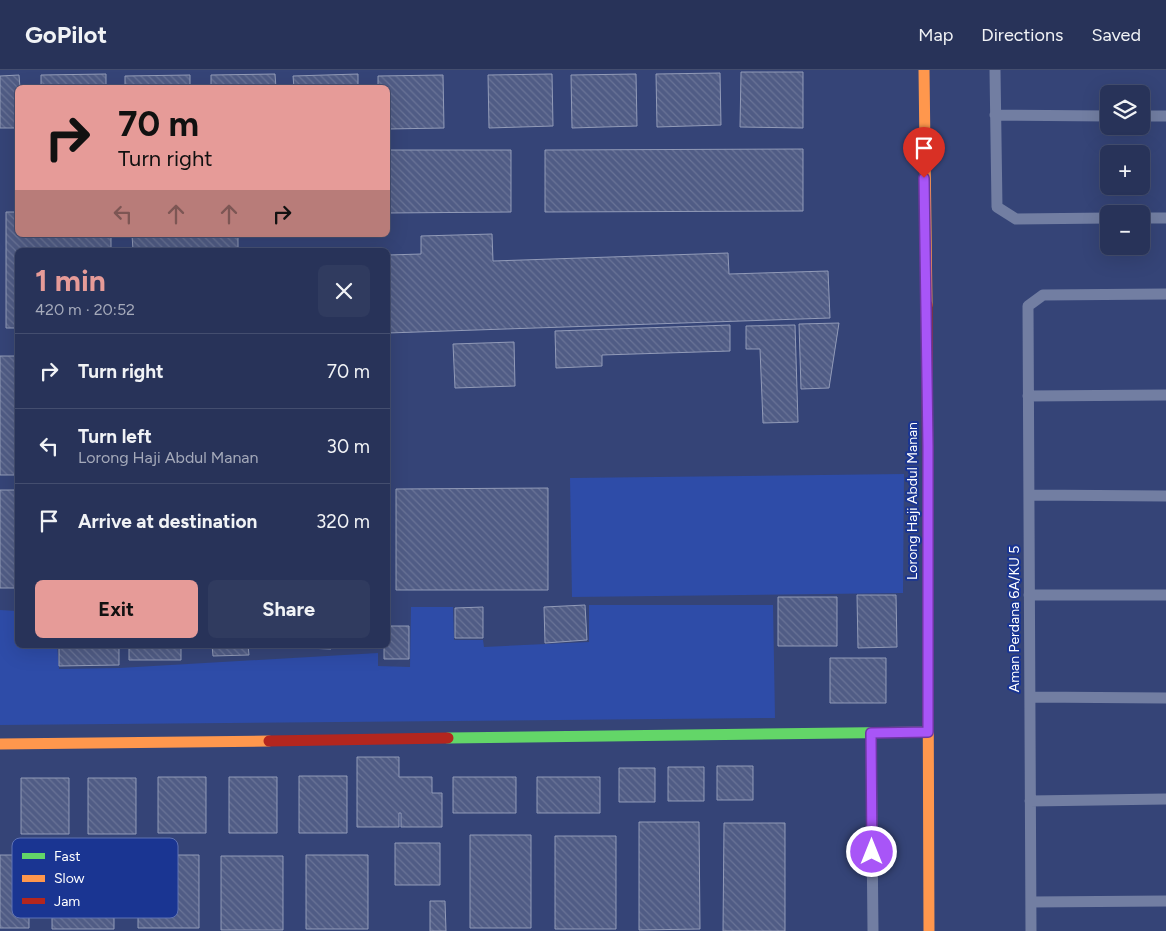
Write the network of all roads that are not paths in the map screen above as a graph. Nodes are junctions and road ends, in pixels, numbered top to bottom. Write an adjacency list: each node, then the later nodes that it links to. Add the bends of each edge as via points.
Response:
1 (924, 70): 19 (street, Lorong Haji Abdul Manan)
2 (995, 70): 3 (street)
3 (994, 115): 4 (street); 7 (street, via 997,207 1016,219)
4 (1100, 116)
5 (1150, 116): 6 (street)
6 (1166, 116)
7 (1100, 218)
8 (1150, 218): 9 (street)
9 (1166, 218)
10 (1166, 294): 12 (street, Aman Perdana 6A/KU 5, via 1043,295 1028,306)
11 (1166, 395): 12 (street)
12 (1028, 396): 13 (street, Aman Perdana 6A/KU 5)
13 (1029, 495): 14 (street); 15 (street, Aman Perdana 6A/KU 5)
14 (1166, 496)
15 (1029, 594): 16 (street); 17 (street, Aman Perdana 6A/KU 5)
16 (1166, 595)
17 (1030, 697): 18 (street); 23 (street, Aman Perdana 6A/KU 5)
18 (1166, 698)
19 (928, 732): 20 (street); 27 (street, Lorong Haji Abdul Manan)
20 (871, 733): 21 (street); 26 (street)
21 (0, 744)
22 (1166, 799): 23 (street)
23 (1030, 801): 24 (street, Aman Perdana 6A/KU 5)
24 (1031, 902): 25 (street); 28 (street, Aman Perdana 6A/KU 5)
25 (1166, 902)
26 (873, 931)
27 (929, 931)
28 (1031, 931)

